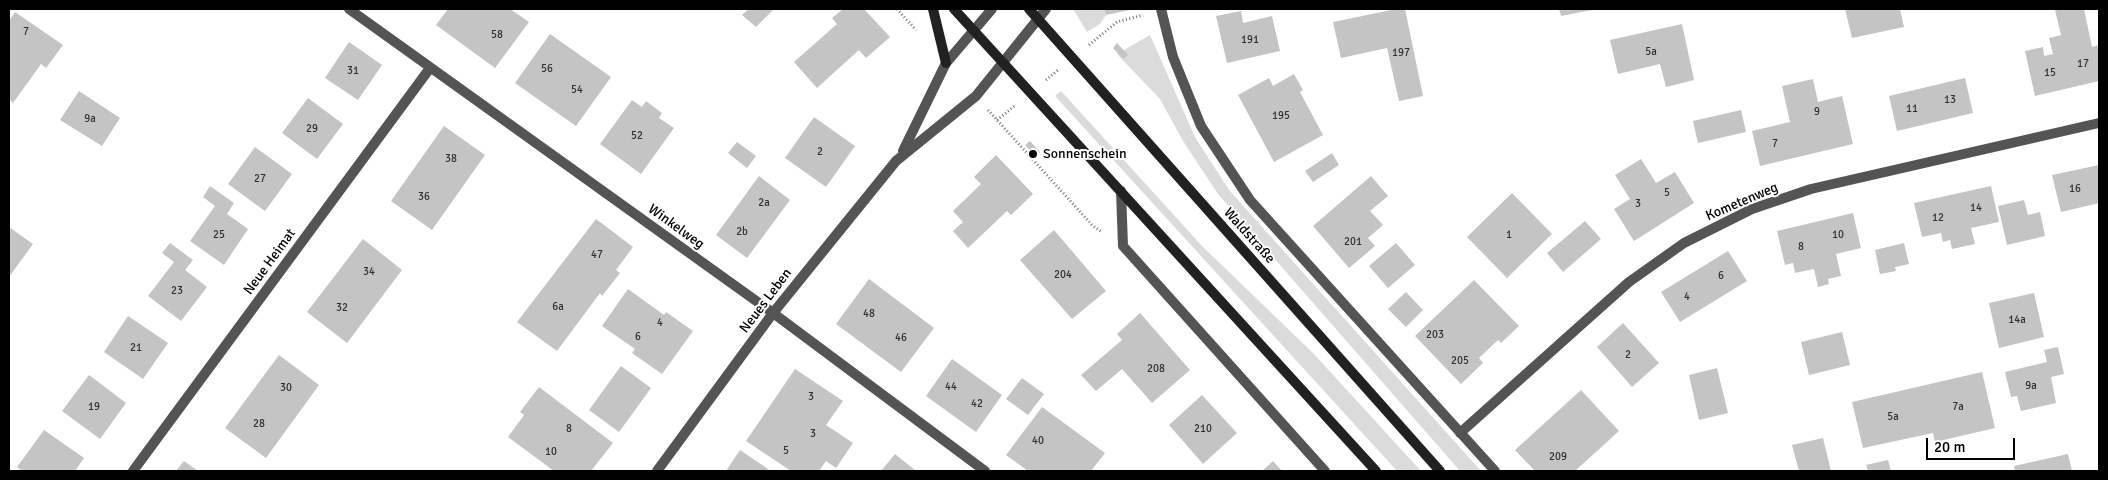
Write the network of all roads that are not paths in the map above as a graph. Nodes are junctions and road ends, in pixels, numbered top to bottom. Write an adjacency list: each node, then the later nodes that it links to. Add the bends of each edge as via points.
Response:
1 (349, 9): 12 (street, Winkelweg)
2 (933, 9): 11 (main road)
3 (954, 9): 9 (main road)
4 (992, 9): 9 (street)
5 (1029, 9): 8 (main road, Waldstraße)
6 (1046, 9): 8 (street)
7 (1161, 10): 17 (street, Waldstraße, via 1173,57 1201,126 1250,200)
8 (1038, 19): 10 (street); 23 (main road, Waldstraße)
9 (974, 30): 10 (main road); 11 (street, Neues Leben)
10 (1004, 62): 14 (street, Neues Leben, via 976,96); 15 (main road)
11 (946, 63): 14 (street, Neues Leben)
12 (430, 68): 16 (street, Winkelweg); 18 (street, Neue Heimat)
13 (2099, 123): 17 (street, Kometenweg, via 1811,189 1752,209 1684,243 1629,282)
14 (902, 153): 16 (street, Neues Leben)
15 (1121, 191): 21 (street, via 1123,246); 22 (main road)
16 (773, 313): 19 (street, Neues Leben); 20 (street, Winkelweg)
17 (1460, 434): 24 (street, Waldstraße)
18 (133, 471)
19 (657, 471)
20 (985, 471)
21 (1325, 471)
22 (1376, 471)
23 (1440, 471)
24 (1495, 471)

